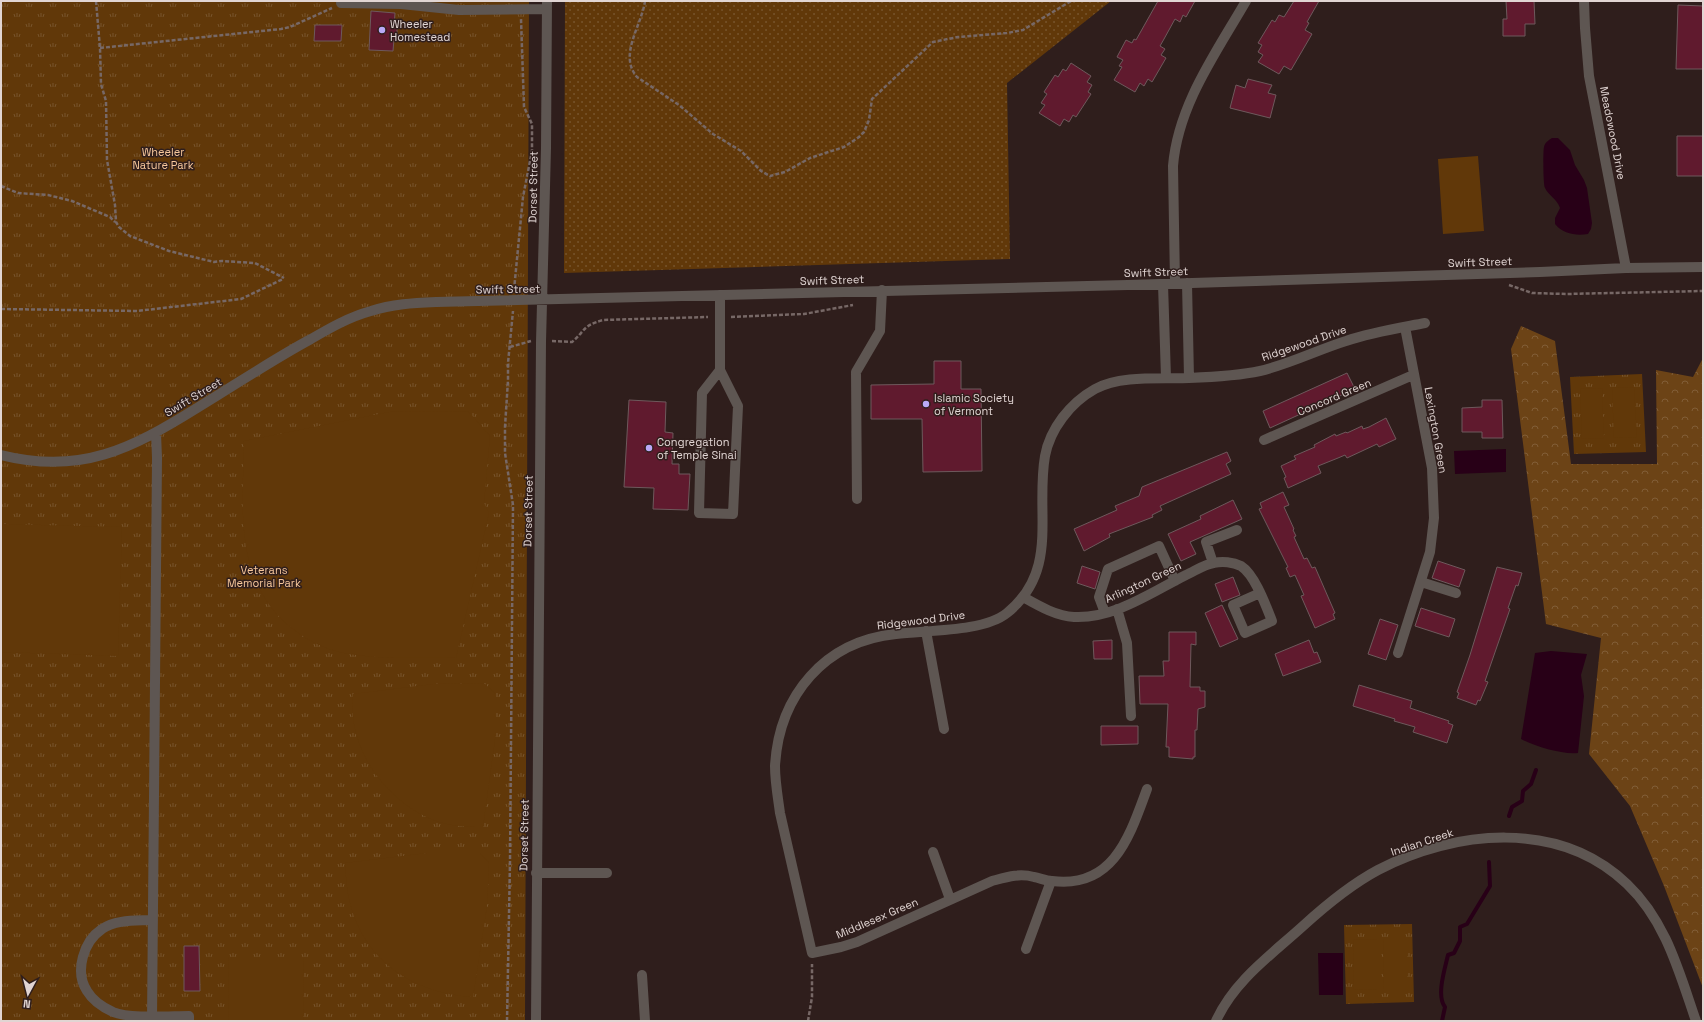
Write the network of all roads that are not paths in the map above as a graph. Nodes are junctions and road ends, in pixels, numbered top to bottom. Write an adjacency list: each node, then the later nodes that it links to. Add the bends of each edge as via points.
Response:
1 (1246, 1): 7 (street, via 1193,94 1176,144 1173,183)
2 (1584, 1): 6 (street, Meadowood Drive, via 1589,76)
3 (341, 3): 4 (street, via 401,4 459,10 521,9)
4 (547, 5): 12 (street, Dorset Street)
5 (1703, 267): 6 (street, Swift Street)
6 (1626, 268): 8 (street, Swift Street)
7 (1175, 283): 8 (street, Swift Street); 9 (street, Swift Street)
8 (1187, 283): 18 (street)
9 (1163, 284): 10 (street, Swift Street); 17 (street)
10 (882, 290): 11 (street, Swift Street); 22 (street, via 880,332 856,372)
11 (720, 295): 12 (street, Swift Street); 15 (street)
12 (542, 300): 19 (street, Swift Street, via 396,305 370,311 341,322 296,347); 38 (street, Dorset Street)
13 (1425, 323): 14 (street, Ridgewood Drive)
14 (1405, 327): 16 (street, Lexington Green); 18 (street, Ridgewood Drive, via 1348,340 1261,371)
15 (720, 370): 15 (street, via 702,393 699,513 733,514 738,406)
16 (1413, 375): 20 (street, Concord Green); 26 (street, Lexington Green, via 1432,468 1434,518 1430,552)
17 (1166, 378): 18 (street, Ridgewood Drive); 29 (street, Ridgewood Drive, via 1131,380 1094,389 1074,405 1055,429 1045,456 1043,475 1042,553 1033,581)
18 (1189, 378)
19 (156, 434): 21 (street, Swift Street, via 111,453 73,461 35,461); 42 (street)
20 (1264, 440)
21 (1, 455)
22 (857, 499)
23 (1237, 530): 24 (street, via 1206,542)
24 (1213, 563): 25 (street, Arlington Green); 27 (street, Arlington Green, via 1232,563 1241,566 1248,572)
25 (1175, 581): 30 (street, Arlington Green); 31 (street, via 1159,546 1108,569 1099,597)
26 (1421, 582): 28 (street); 33 (street, Lexington Green)
27 (1260, 593)
28 (1456, 593)
29 (1024, 597): 31 (street, Arlington Green, via 1045,609 1072,617); 32 (street, Ridgewood Drive, via 1005,615 992,621 980,625)
30 (1117, 609): 31 (street, Arlington Green); 34 (street, via 1127,643)
31 (1105, 613)
32 (926, 631): 35 (street); 44 (street, Ridgewood Drive, via 877,636 839,651 807,678 787,713 775,765 777,795)
33 (1398, 653)
34 (1131, 716)
35 (944, 729)
36 (1147, 789): 40 (street, Middlesex Green, via 1125,844 1110,863 1083,880)
37 (933, 852): 41 (street)
38 (536, 873): 39 (street); 48 (street, Dorset Street)
39 (607, 873)
40 (1051, 881): 41 (street, Middlesex Green, via 1012,875); 43 (street)
41 (950, 900): 44 (street, Middlesex Green, via 857,942)
42 (153, 920): 46 (street); 46 (street, via 117,923 103,928 92,936 82,963 82,980 86,990 97,1003 114,1012)
43 (1026, 949)
44 (812, 953)
45 (642, 975): 49 (street)
46 (152, 1018): 47 (street, via 189,1016)
47 (189, 1021)
48 (536, 1021)
49 (645, 1021)
50 (1216, 1021): 51 (street, Indian Creek, via 1244,980 1308,921 1362,879 1397,862 1436,848 1475,839 1516,837 1536,839 1575,851 1610,870 1627,884 1653,915 1664,933)
51 (1696, 1021)

